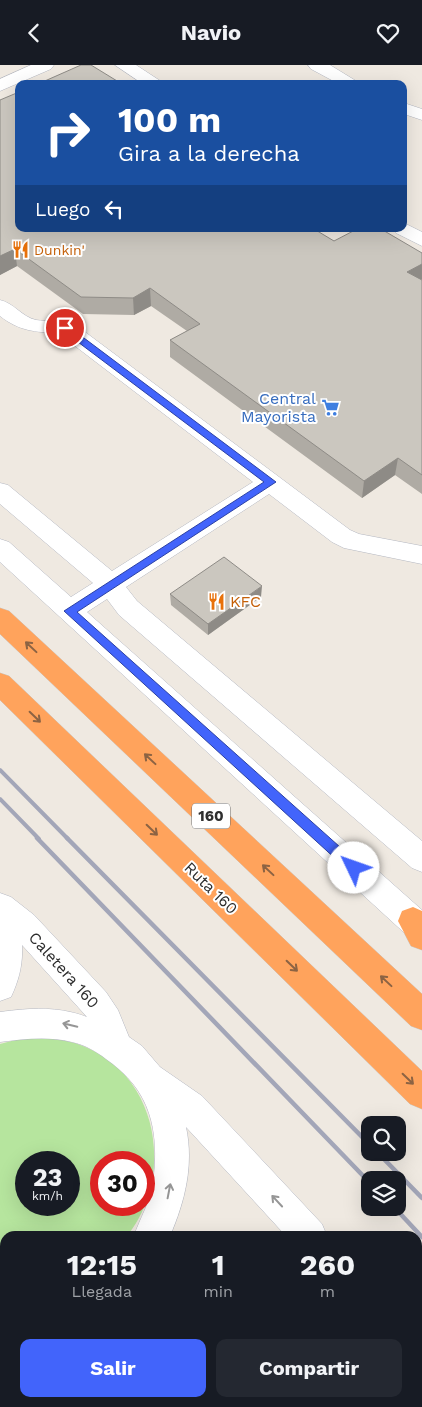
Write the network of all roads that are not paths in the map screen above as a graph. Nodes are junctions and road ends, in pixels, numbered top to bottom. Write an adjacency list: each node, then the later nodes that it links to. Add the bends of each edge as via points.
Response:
1 (44, 65): 6 (street)
2 (124, 65): 4 (street)
3 (326, 67): 5 (street)
4 (149, 80)
5 (346, 80)
6 (0, 86)
7 (407, 108): 8 (street)
8 (422, 115)
9 (407, 231): 10 (street)
10 (422, 240)
11 (0, 306): 12 (street, via 34,326 65,328)
12 (271, 482): 15 (street, via 353,542); 16 (street)
13 (0, 491): 16 (street)
14 (0, 549): 17 (street)
15 (422, 555)
16 (110, 585): 17 (street); 20 (street, via 128,608)
17 (69, 611): 23 (street)
18 (0, 618): 25 (highway, 160, one-way to 18)
19 (0, 683): 29 (highway, Ruta 160, one-way to 29)
20 (422, 859)
21 (0, 906): 27 (street, Caletera 160, via 23,925 95,1002)
22 (0, 919): 24 (street, Caletera 160, via 8,951)
23 (419, 929)
24 (0, 987)
25 (422, 1015)
26 (0, 1027): 27 (street, one-way to 26, via 92,1031 68,1024 43,1021)
27 (115, 1043): 28 (street)
28 (150, 1078): 30 (street, one-way to 28, via 166,1201 173,1168 172,1135 164,1105); 31 (street, one-way to 28, via 190,1107)
29 (422, 1093)
30 (153, 1231)
31 (305, 1231)

